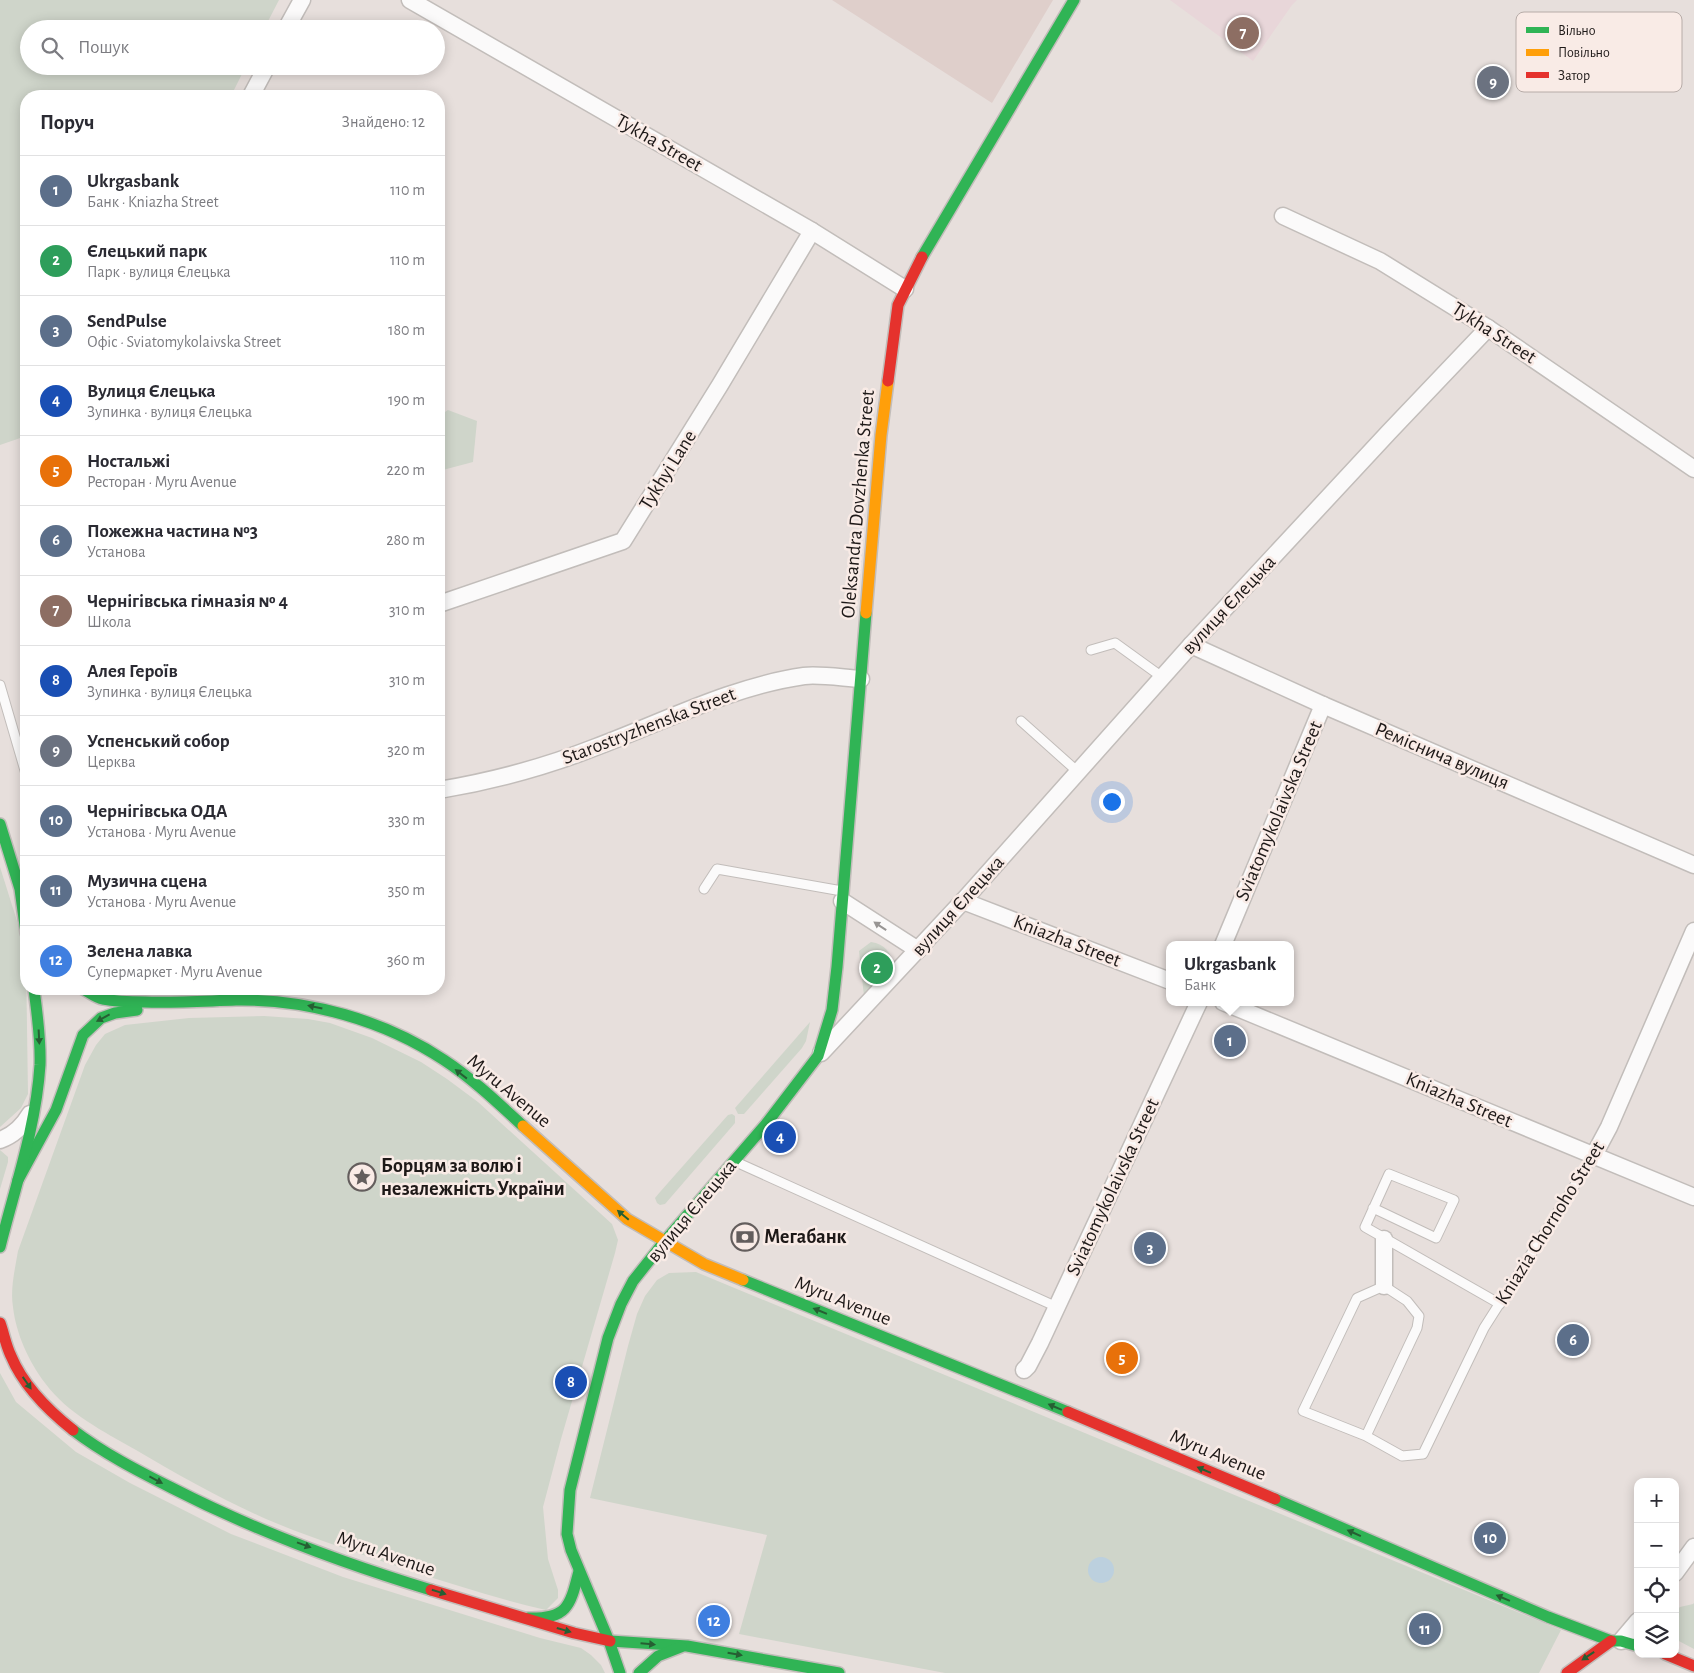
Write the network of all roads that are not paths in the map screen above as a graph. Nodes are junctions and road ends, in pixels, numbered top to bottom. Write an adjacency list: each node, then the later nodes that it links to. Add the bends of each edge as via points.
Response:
1 (302, 0): 4 (street)
2 (410, 0): 6 (street, Tykha Street)
3 (1074, 0): 11 (main road, Oleksandra Dovzhenka Street)
4 (291, 20)
5 (445, 20): 10 (street, Tykha Street)
6 (445, 20)
7 (262, 75): 8 (street)
8 (254, 90)
9 (1283, 216): 12 (street, Tykha Street, via 1380,261)
10 (812, 231): 11 (street, Tykha Street); 14 (street, Tykhyi Lane, via 623,542)
11 (905, 289): 18 (main road, Oleksandra Dovzhenka Street, via 898,305 881,435)
12 (1488, 328): 13 (street, Tykha Street); 15 (street, вулиця Єлецька)
13 (1694, 469)
14 (445, 602)
15 (1191, 645): 17 (street, вулиця Єлецька); 20 (street, Реміснича вулиця)
16 (1091, 650): 17 (lane, via 1115,643)
17 (1162, 677): 23 (street, вулиця Єлецька)
18 (861, 679): 24 (street, Starostryzhenska Street, via 806,676 759,686 539,767 486,782); 29 (main road, Oleksandra Dovzhenka Street)
19 (0, 685): 22 (lane)
20 (1323, 705): 26 (street, Реміснича вулиця); 32 (street, Sviatomykolaivska Street)
21 (1021, 721): 23 (lane)
22 (20, 753)
23 (1078, 772): 30 (street, вулиця Єлецька)
24 (445, 789)
25 (0, 824): 27 (main road)
26 (1694, 865)
27 (20, 889)
28 (704, 889): 29 (lane, via 717,869)
29 (842, 896): 33 (street, one-way to 29); 41 (main road, Oleksandra Dovzhenka Street, via 832,1010)
30 (963, 901): 33 (street, вулиця Єлецька); 34 (street, Kniazha Street)
31 (1694, 931): 46 (street, Kniazia Chornoho Street)
32 (1225, 941)
33 (918, 950): 41 (street, вулиця Єлецька)
34 (1166, 979)
35 (35, 995): 44 (main road, one-way to 44, via 40,1039)
36 (94, 995): 37 (main road, Myru Avenue, via 121,1002)
37 (185, 1003): 40 (main road, one-way to 40, via 114,1013 101,1018); 52 (main road, Myru Avenue, one-way to 37, via 627,1219 498,1103 446,1061 417,1043 336,1012 280,1001)
38 (1197, 1006): 56 (street, Sviatomykolaivska Street)
39 (1233, 1006): 46 (street, Kniazha Street)
40 (83, 1035): 42 (main road); 48 (main road, via 56,1110)
41 (818, 1056): 47 (main road, вулиця Єлецька)
42 (60, 1063)
43 (50, 1077): 44 (main road)
44 (35, 1105): 45 (street, via 25,1123); 48 (main road)
45 (0, 1140)
46 (1594, 1155): 49 (street, Kniazha Street); 55 (lane, Kniazia Chornoho Street)
47 (733, 1161): 52 (main road, вулиця Єлецька); 56 (lane)
48 (18, 1180): 53 (main road)
49 (1694, 1197)
50 (1373, 1208): 50 (lane, via 1389,1174 1454,1200 1436,1238); 51 (lane, via 1365,1228)
51 (1384, 1238): 54 (street); 55 (lane)
52 (664, 1242): 63 (main road, вулиця Єлецька, via 633,1281 621,1304 608,1338 580,1444 570,1490 567,1534); 67 (main road, Myru Avenue, one-way to 52, via 1548,1617 1015,1390 704,1264)
53 (0, 1247)
54 (1384, 1286): 60 (lane, via 1407,1301 1419,1316); 60 (lane, Kniazia Chornoho Street, via 1357,1298 1302,1411)
55 (1500, 1304): 60 (lane, Kniazia Chornoho Street, via 1484,1328 1423,1454 1402,1456)
56 (1057, 1307): 59 (street, Sviatomykolaivska Street)
57 (0, 1323): 58 (main road, Myru Avenue)
58 (5, 1351): 64 (main road, Myru Avenue, one-way to 64, via 27,1383 58,1418 140,1472 194,1500 248,1525 392,1578)
59 (1024, 1370)
60 (1366, 1436)
61 (1694, 1548): 62 (street)
62 (1678, 1568)
63 (580, 1570): 64 (main road, via 569,1603 559,1614 547,1618); 66 (main road, вулиця Єлецька)
64 (520, 1617): 66 (main road, Myru Avenue, one-way to 66)
65 (1634, 1625): 67 (street)
66 (609, 1641): 69 (main road, Myru Avenue, one-way to 69); 72 (main road, вулиця Єлецька)
67 (1616, 1641): 68 (main road, Myru Avenue); 75 (main road, one-way to 75, via 1582,1660)
68 (1634, 1645)
69 (687, 1646): 73 (main road, via 669,1649); 74 (main road, Myru Avenue, one-way to 74)
70 (1675, 1658): 71 (main road)
71 (1694, 1666)
72 (620, 1673)
73 (639, 1673)
74 (839, 1673)
75 (1567, 1673)

